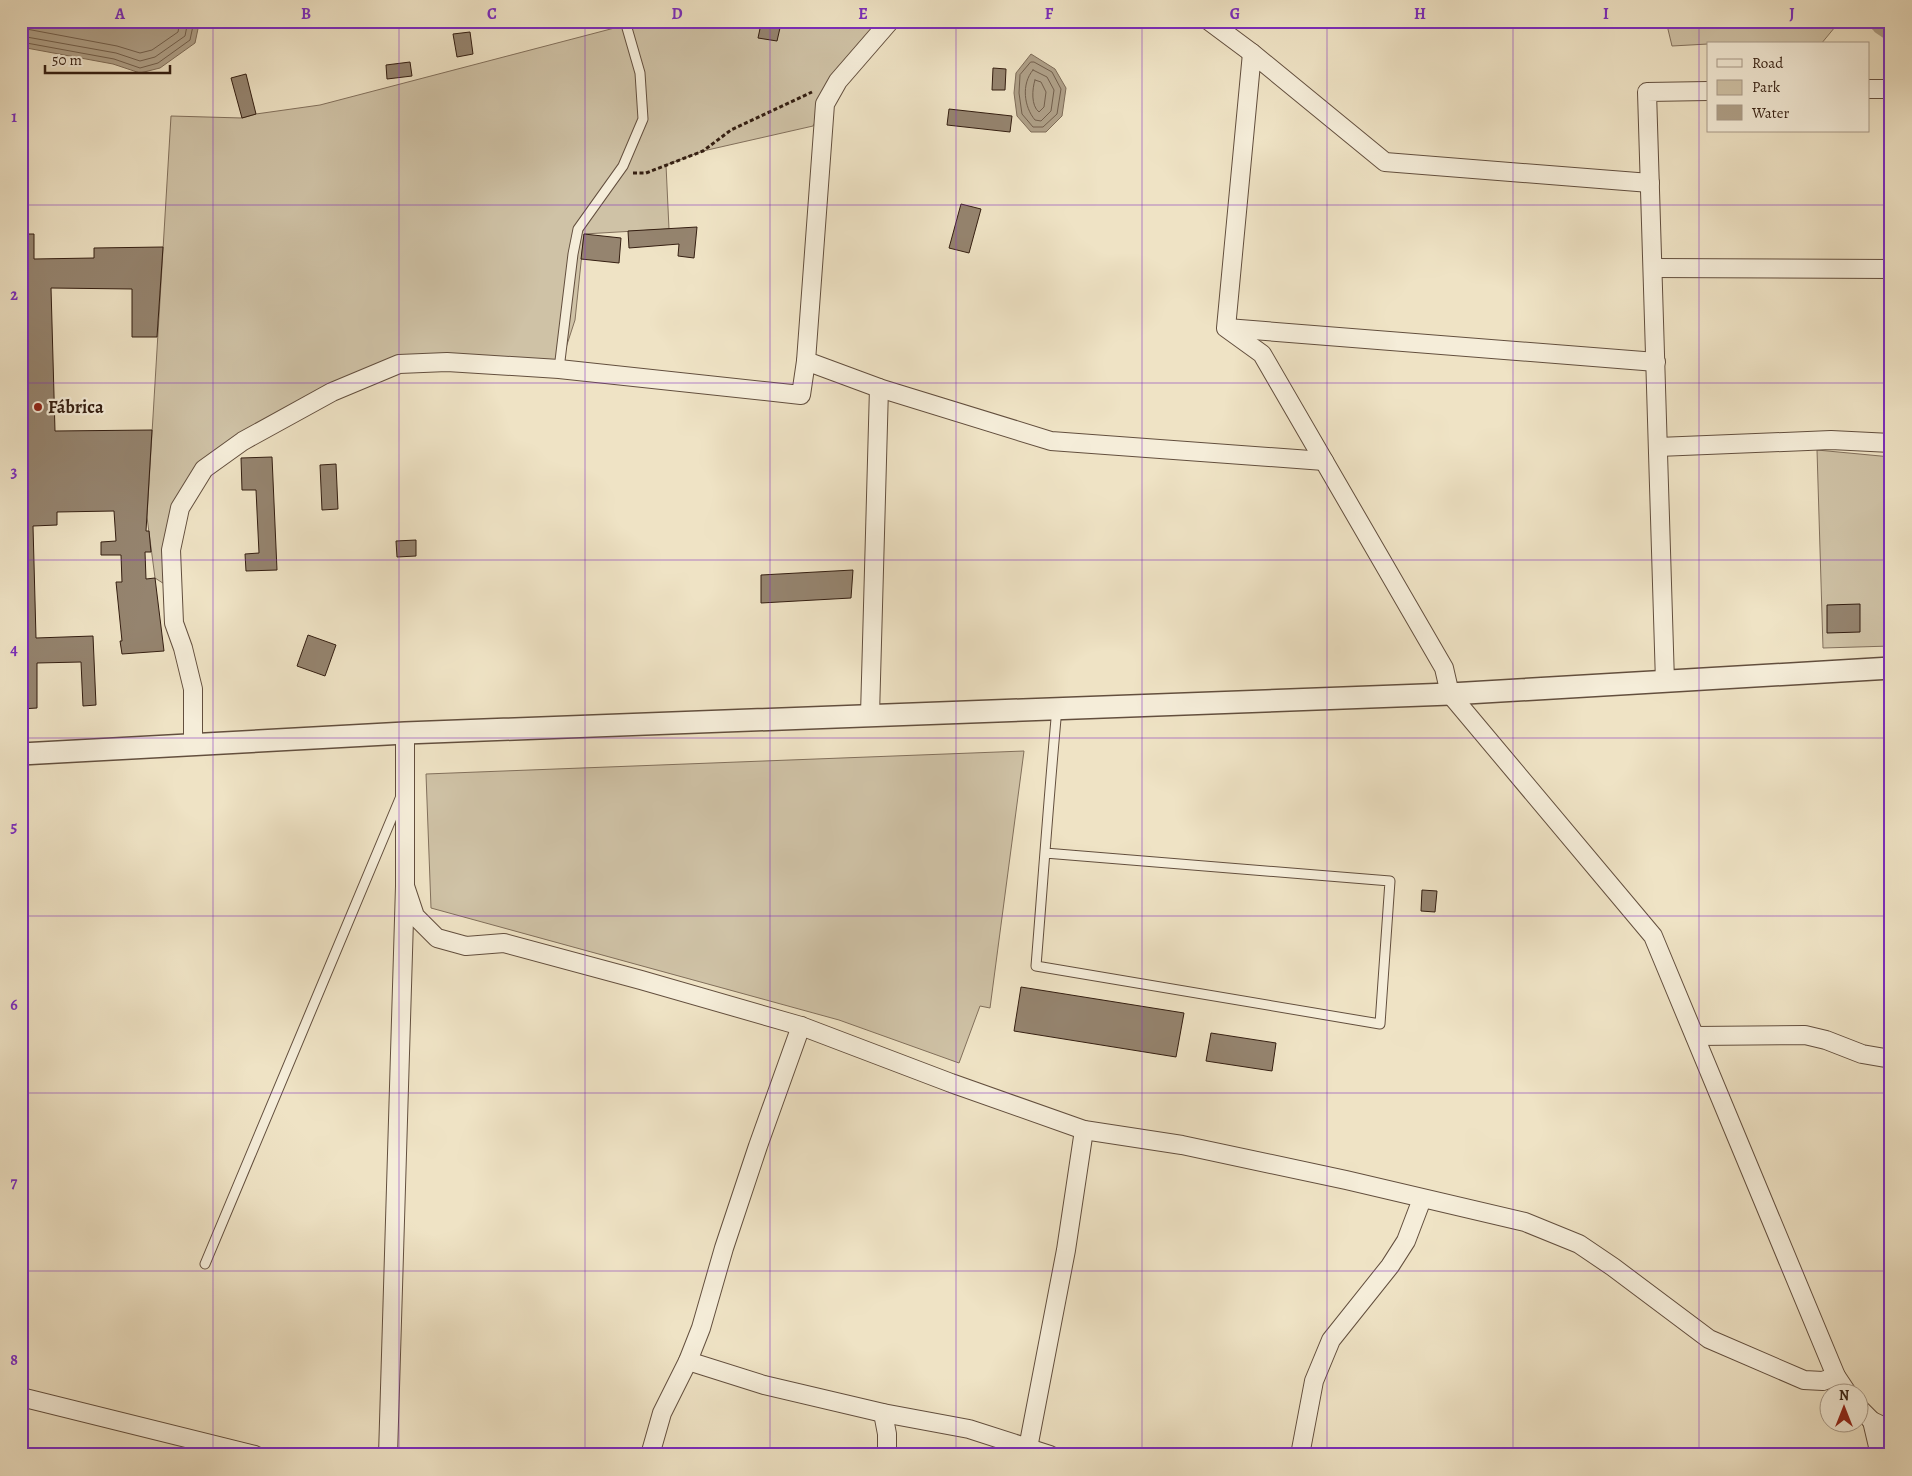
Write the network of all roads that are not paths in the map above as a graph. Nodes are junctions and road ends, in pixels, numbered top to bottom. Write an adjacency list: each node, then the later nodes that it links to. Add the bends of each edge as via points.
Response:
1 (625, 21): 14 (lane, via 640,73 643,119 623,166 578,229)
2 (890, 21): 12 (street, via 838,81 825,104)
3 (1209, 21): 4 (street)
4 (1252, 53): 8 (street, via 1385,162); 11 (street)
5 (1891, 89): 6 (street)
6 (1870, 90)
7 (1707, 91): 8 (street, via 1647,92)
8 (1650, 183): 9 (street)
9 (1653, 268): 10 (street); 13 (street)
10 (1891, 269)
11 (1226, 328): 13 (street); 18 (street, via 1262,354)
12 (806, 361): 14 (street, via 801,394); 15 (street)
13 (1656, 362): 17 (street)
14 (559, 369): 25 (street, via 447,362 399,364 332,392 244,441 204,469 180,508 171,550 174,623 184,648 193,689)
15 (879, 388): 18 (street, via 1051,441); 23 (street)
16 (1891, 443): 17 (street, via 1831,440)
17 (1658, 447): 20 (street)
18 (1324, 461): 21 (street, via 1444,668)
19 (1891, 668): 20 (street)
20 (1665, 682): 21 (street)
21 (1450, 694): 22 (street); 31 (street, via 1652,936)
22 (1057, 708): 23 (street); 28 (lane)
23 (870, 715): 24 (street)
24 (404, 733): 25 (street); 27 (street)
25 (193, 744): 26 (street)
26 (21, 754)
27 (404, 789): 29 (street); 35 (lane)
28 (1045, 853): 28 (lane, via 1036,966 1380,1024 1390,881)
29 (404, 886): 30 (street, via 415,916 437,938 466,946 504,943); 47 (street)
30 (801, 1026): 33 (street); 36 (street)
31 (1695, 1036): 32 (street, via 1805,1035 1862,1054); 37 (street)
32 (1891, 1059)
33 (1084, 1130): 34 (street, via 1182,1145); 45 (street, via 1066,1250)
34 (1422, 1199): 37 (street, via 1525,1222 1578,1244 1709,1339 1804,1380 1823,1381); 51 (street, via 1406,1241 1390,1266 1331,1340 1314,1381)
35 (205, 1264)
36 (688, 1361): 40 (street, via 764,1385); 48 (street, via 662,1413)
37 (1836, 1376): 38 (street)
38 (1841, 1384)
39 (21, 1397): 44 (street)
40 (883, 1414): 45 (street, via 969,1430); 49 (street)
41 (1870, 1417): 43 (street)
42 (1870, 1426): 52 (street)
43 (1891, 1430)
44 (193, 1448): 46 (street)
45 (1028, 1448): 50 (street)
46 (255, 1455)
47 (388, 1455)
48 (650, 1455)
49 (887, 1455)
50 (1050, 1455)
51 (1300, 1455)
52 (1880, 1455)

